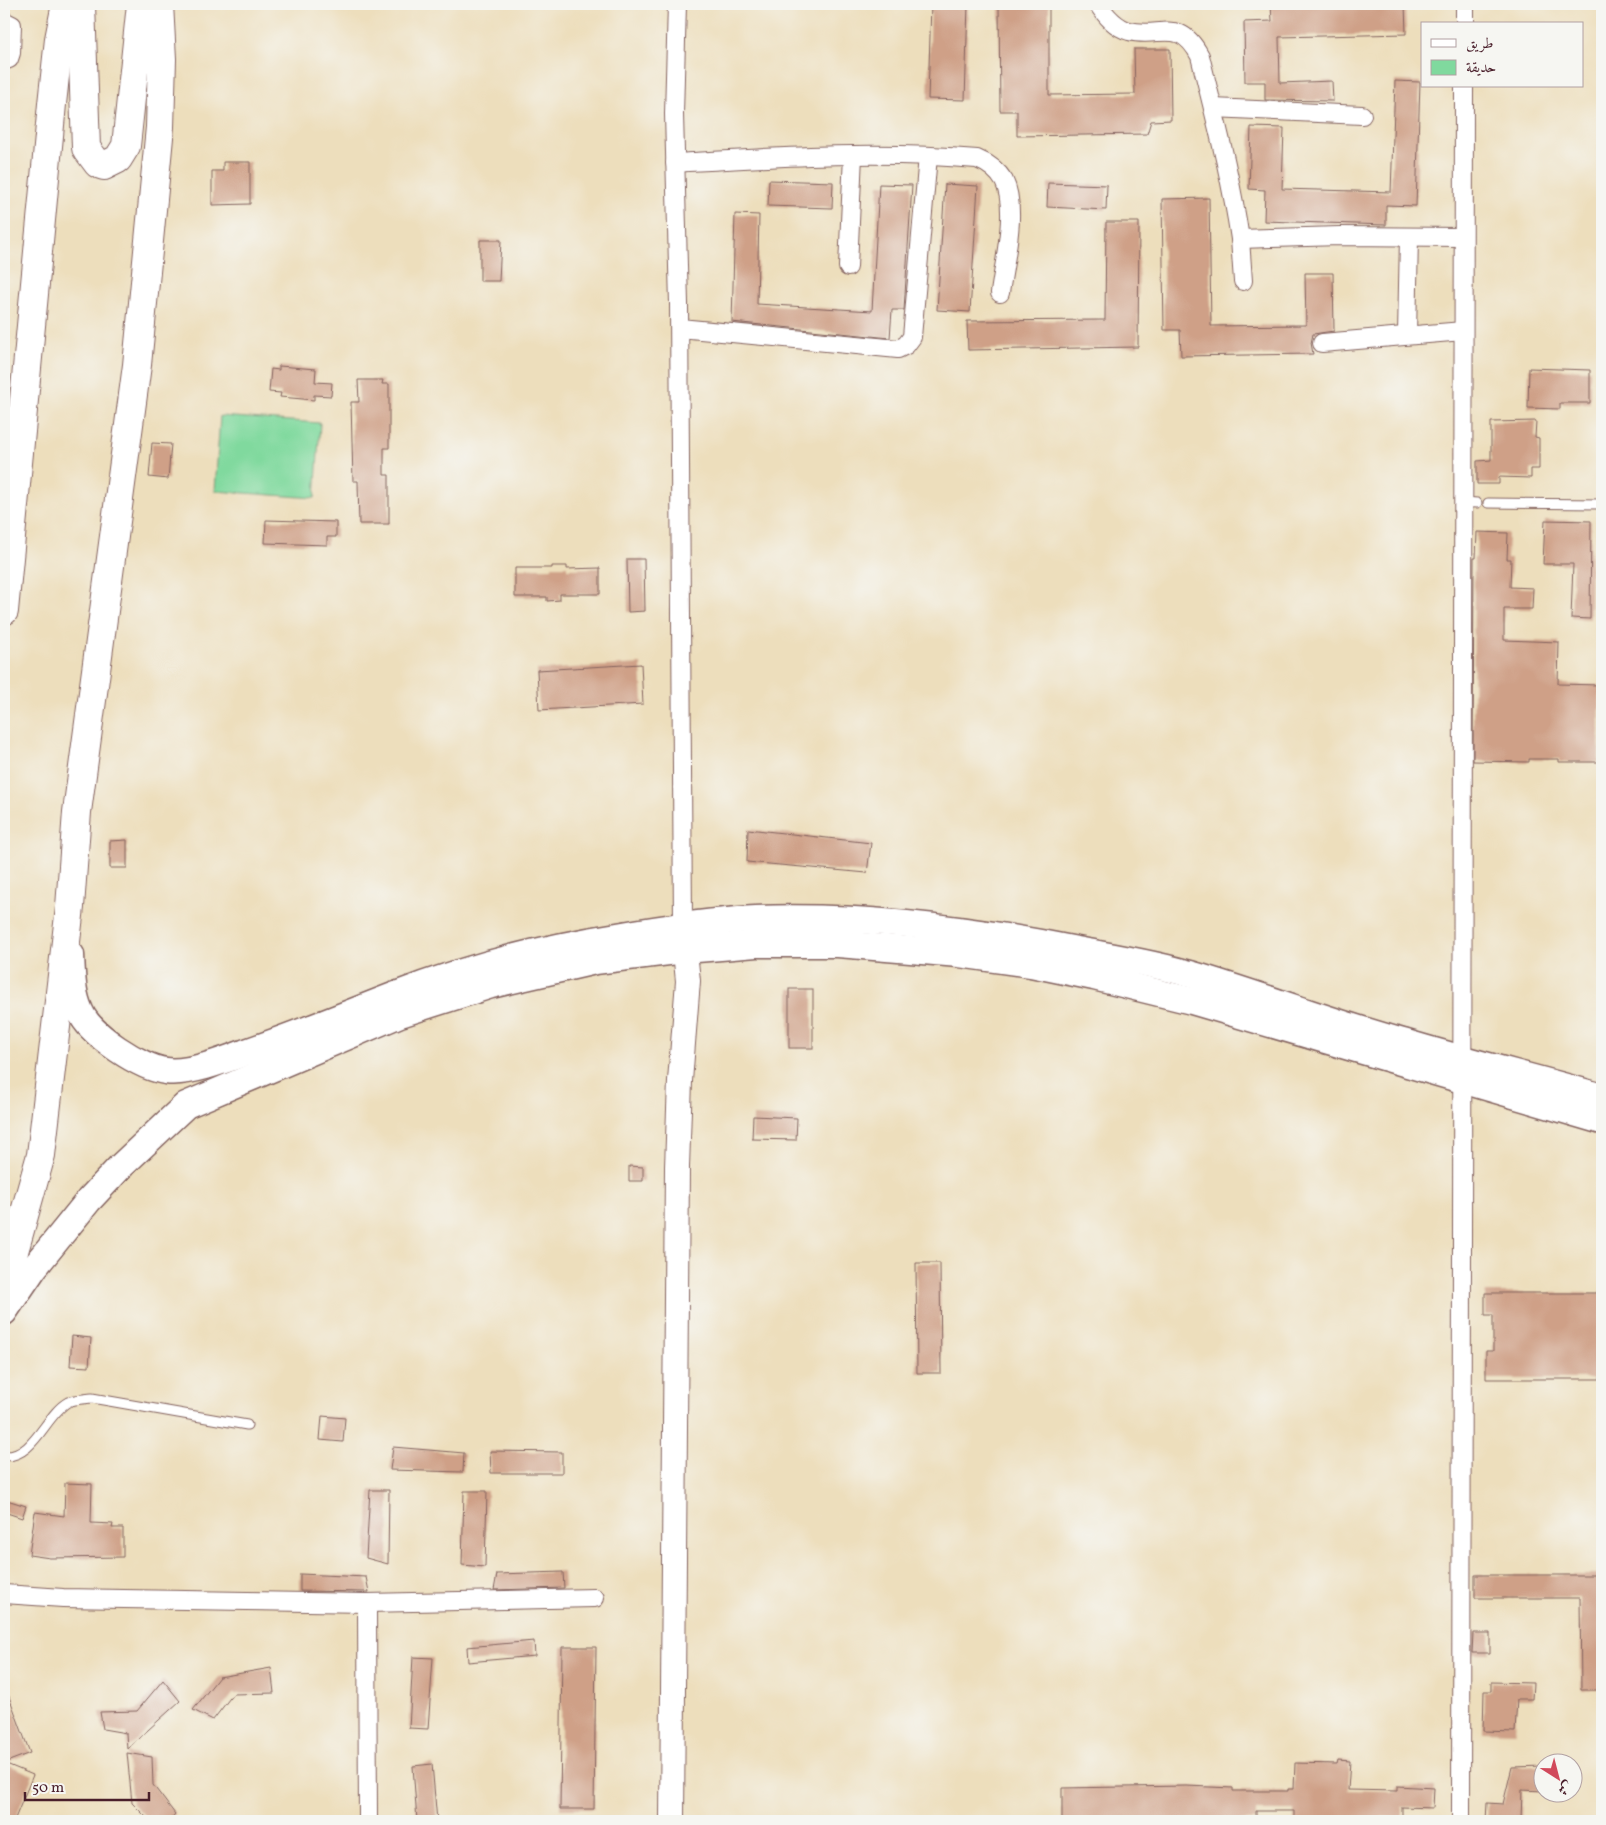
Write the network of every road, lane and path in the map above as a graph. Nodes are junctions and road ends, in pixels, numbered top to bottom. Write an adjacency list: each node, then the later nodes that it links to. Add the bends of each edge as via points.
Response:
1 (66, 4): 29 (highway, via 54,86)
2 (81, 4): 3 (highway, via 86,148 98,164 104,166 118,159 126,146)
3 (141, 4)
4 (159, 4): 30 (highway, via 162,59 160,128 138,365 77,812)
5 (677, 4): 16 (street)
6 (1098, 4): 12 (street, via 1120,27 1131,31 1178,33 1193,44 1200,56)
7 (1465, 4): 9 (street)
8 (4, 21): 10 (street, via 12,25 12,52)
9 (1465, 22)
10 (4, 61)
11 (1464, 88): 18 (street)
12 (1213, 108): 13 (street); 19 (street, via 1234,196)
13 (1362, 115)
14 (853, 155): 15 (street); 16 (street); 20 (street)
15 (928, 156): 22 (street, via 977,159 988,164 1003,180 1010,200 1008,242); 23 (street, via 917,304 912,337 906,345 898,349)
16 (675, 163): 23 (street)
17 (1409, 237): 18 (street); 19 (street); 25 (street)
18 (1463, 237): 24 (street)
19 (1240, 239): 21 (street)
20 (848, 267)
21 (1243, 281)
22 (1000, 293)
23 (680, 328): 31 (street)
24 (1463, 331): 25 (street); 32 (street, via 1470,503)
25 (1407, 336): 26 (street)
26 (1322, 343)
27 (1488, 503): 28 (lane)
28 (1602, 504)
29 (4, 611)
30 (70, 907): 31 (main road, via 72,983 81,1015 120,1050 167,1072 204,1067 310,1030 396,994 489,965 607,937); 35 (highway, via 41,1155)
31 (684, 937): 32 (main road, via 757,919 960,930 1039,942 1187,973 1403,1042); 36 (main road, via 491,985 400,1014 186,1105 89,1200 39,1261); 43 (street, via 688,981 677,1167)
32 (1462, 1069): 33 (main road); 34 (main road); 44 (street)
33 (1602, 1097)
34 (1602, 1121)
35 (4, 1287)
36 (4, 1312)
37 (247, 1425): 38 (lane, via 92,1398 68,1402 30,1445 11,1456)
38 (4, 1456)
39 (4, 1594): 41 (street)
40 (595, 1598): 41 (street)
41 (367, 1603): 42 (street)
42 (368, 1821)
43 (672, 1821)
44 (1461, 1821)

